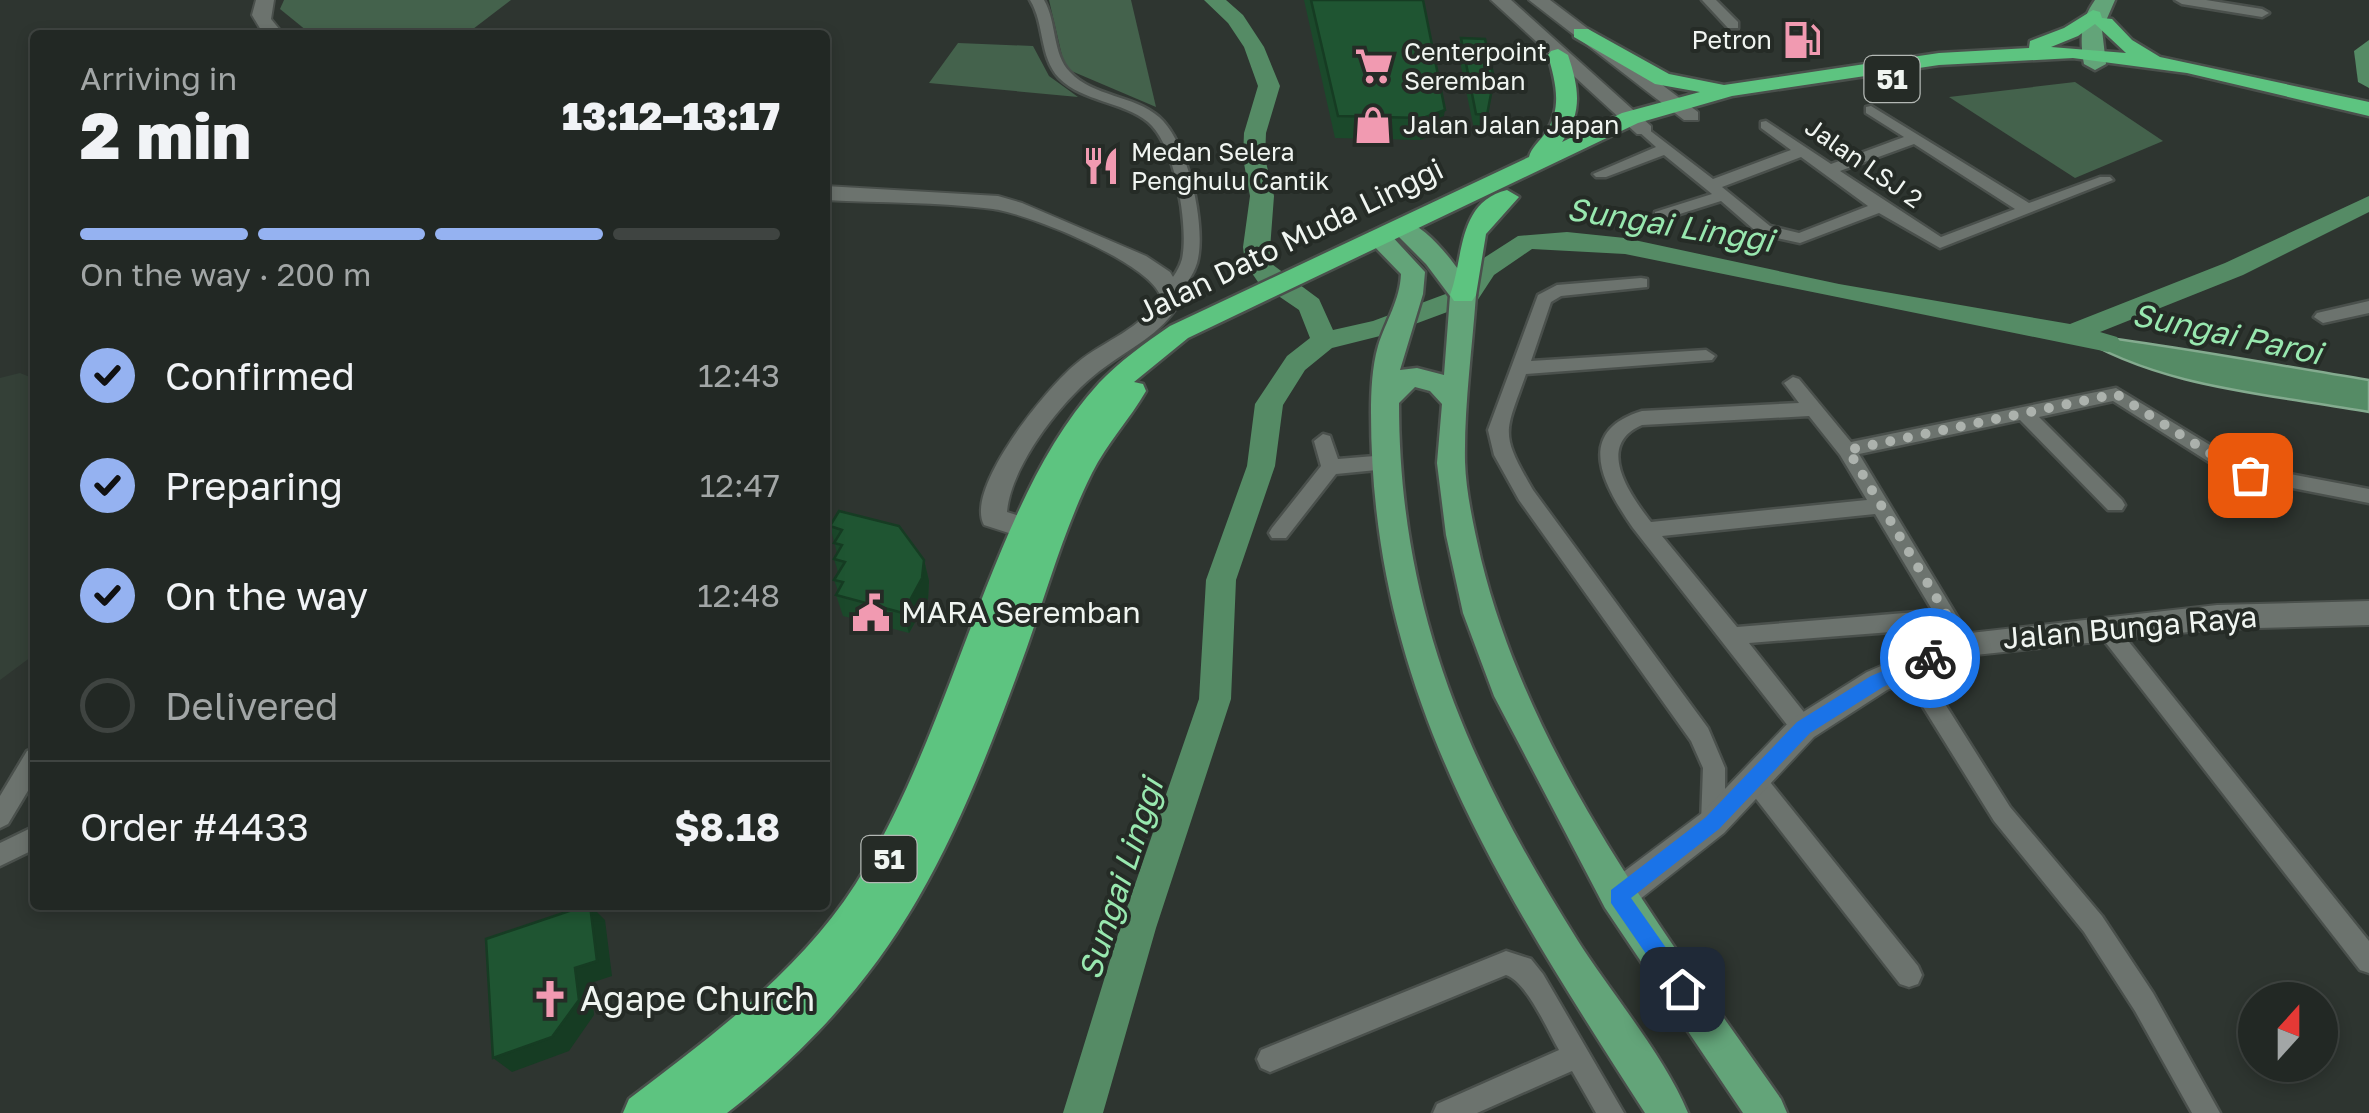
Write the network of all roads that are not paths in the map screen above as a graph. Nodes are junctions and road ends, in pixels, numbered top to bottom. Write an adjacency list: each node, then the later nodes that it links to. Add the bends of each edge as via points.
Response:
1 (265, 0): 10 (street, via 260,11)
2 (1037, 0): 41 (street, via 1066,76 1135,108 1168,134 1192,228 1188,264)
3 (1500, 0): 13 (street)
4 (1538, 0): 11 (street)
5 (1709, 0): 9 (street)
6 (2182, 0): 8 (street)
7 (2102, 10): 12 (highway, via 2071,32); 14 (main road); 15 (highway, via 2112,34 2134,49)
8 (2262, 13)
9 (1733, 25)
10 (270, 30)
11 (1580, 33): 16 (street); 18 (highway, via 1664,79)
12 (2016, 53): 14 (highway, Jalan Dato Muda Linggi / 51); 18 (highway, Jalan Dato Muda Linggi / 51)
13 (1558, 55): 17 (street); 29 (highway, via 1570,107 1564,126)
14 (2102, 60): 15 (highway, Jalan Dato Muda Linggi / 51); 19 (highway, Jalan Dato Muda Linggi / 51); 21 (highway, Jalan Dato Muda Linggi / 51, via 1878,81)
15 (2186, 67): 19 (highway, Jalan Dato Muda Linggi / 51)
16 (1636, 74): 17 (street, via 1622,92); 21 (street)
17 (1588, 81): 24 (street)
18 (1730, 90): 21 (highway, Jalan Dato Muda Linggi / 51)
19 (2328, 104): 20 (highway, Jalan Dato Muda Linggi / 51); 23 (highway, Jalan Dato Muda Linggi / 51)
20 (2369, 109)
21 (1684, 110): 24 (highway, Jalan Dato Muda Linggi / 51)
22 (1871, 110): 26 (street)
23 (2369, 120)
24 (1637, 124): 27 (street); 29 (highway, Jalan Dato Muda Linggi / 51); 35 (highway, Jalan Dato Muda Linggi / 51)
25 (1766, 125): 28 (street, Jalan LSJ 2)
26 (1916, 138): 30 (street); 37 (street)
27 (1666, 149): 31 (street); 33 (street)
28 (1803, 151): 30 (street, Jalan LSJ 2); 33 (street)
29 (1530, 164): 39 (highway, Jalan Dato Muda Linggi / 51)
30 (1830, 170): 36 (street, Jalan LSJ 2)
31 (1601, 174)
32 (2105, 180): 37 (street)
33 (1715, 191): 36 (street, via 1765,230 1788,238); 38 (street)
34 (830, 193): 41 (street, via 958,198 1024,210 1156,271)
35 (1506, 197): 39 (highway, Jalan Dato Muda Linggi / 51); 42 (highway, via 1470,237 1472,264)
36 (1880, 206): 37 (street, Jalan LSJ 2, via 1932,242)
37 (2027, 209)
38 (1661, 215)
39 (1398, 238): 42 (main road); 48 (main road, via 1414,285 1388,355); 60 (highway, Jalan Dato Muda Linggi / 51, via 1259,304 1142,380 1103,426)
40 (1642, 282): 46 (street, via 1557,290 1544,299)
41 (1170, 291): 60 (street, via 1168,306 1154,320 1062,392 1016,458 993,501 993,518)
42 (1463, 295): 49 (main road)
43 (2369, 307): 44 (street)
44 (2323, 317)
45 (1706, 356): 46 (street)
46 (1518, 368): 72 (street, via 1497,430 1502,455 1700,735 1714,768)
47 (1793, 383): 50 (street)
48 (1386, 400): 49 (main road, via 1409,377 1436,380); 54 (main road)
49 (1453, 400): 75 (main road, via 1450,463 1479,613 1510,696)
50 (1814, 408): 53 (street); 59 (street, via 1624,423 1611,442 1611,470)
51 (2022, 412): 53 (street); 56 (street, via 2116,394 2238,471); 57 (street)
52 (1323, 441): 55 (street)
53 (1848, 450): 58 (street)
54 (1387, 462): 55 (street); 84 (main road, via 1402,584 1425,673 1470,786 1559,944)
55 (1331, 467): 61 (street)
56 (2369, 496)
57 (2116, 505)
58 (1882, 506): 59 (street); 66 (street)
59 (1647, 530): 65 (street)
60 (1038, 532): 80 (highway, Jalan Dato Muda Linggi / 51, via 920,796 845,932 810,976 758,1023); 81 (highway, Jalan Dato Muda Linggi / 51, via 971,752 904,890 827,997)
61 (1279, 533)
62 (2369, 613): 64 (street, Jalan Bunga Raya, via 2217,616)
63 (1916, 621): 65 (street)
64 (2106, 628): 66 (street, Jalan Bunga Raya); 76 (street)
65 (1732, 636): 68 (street)
66 (1964, 644): 67 (street, Jalan Bunga Raya)
67 (1910, 667): 68 (street, Jalan Bunga Raya); 86 (street, via 2002,814 2093,924)
68 (1803, 728): 70 (street, Jalan Bunga Raya)
69 (30, 767): 71 (street)
70 (1754, 779): 72 (street, Jalan Bunga Raya); 77 (street)
71 (0, 818)
72 (1713, 823): 75 (street, Jalan Bunga Raya)
73 (30, 840): 74 (street)
74 (0, 855)
75 (1618, 896): 85 (main road)
76 (2369, 962)
77 (1909, 975)
78 (1578, 1054): 79 (street, via 1522,968 1506,964); 82 (street); 83 (street)
79 (1270, 1059)
80 (642, 1113)
81 (694, 1113)
82 (1446, 1113)
83 (1611, 1113)
84 (1668, 1113)
85 (1767, 1113)
86 (2206, 1113)

